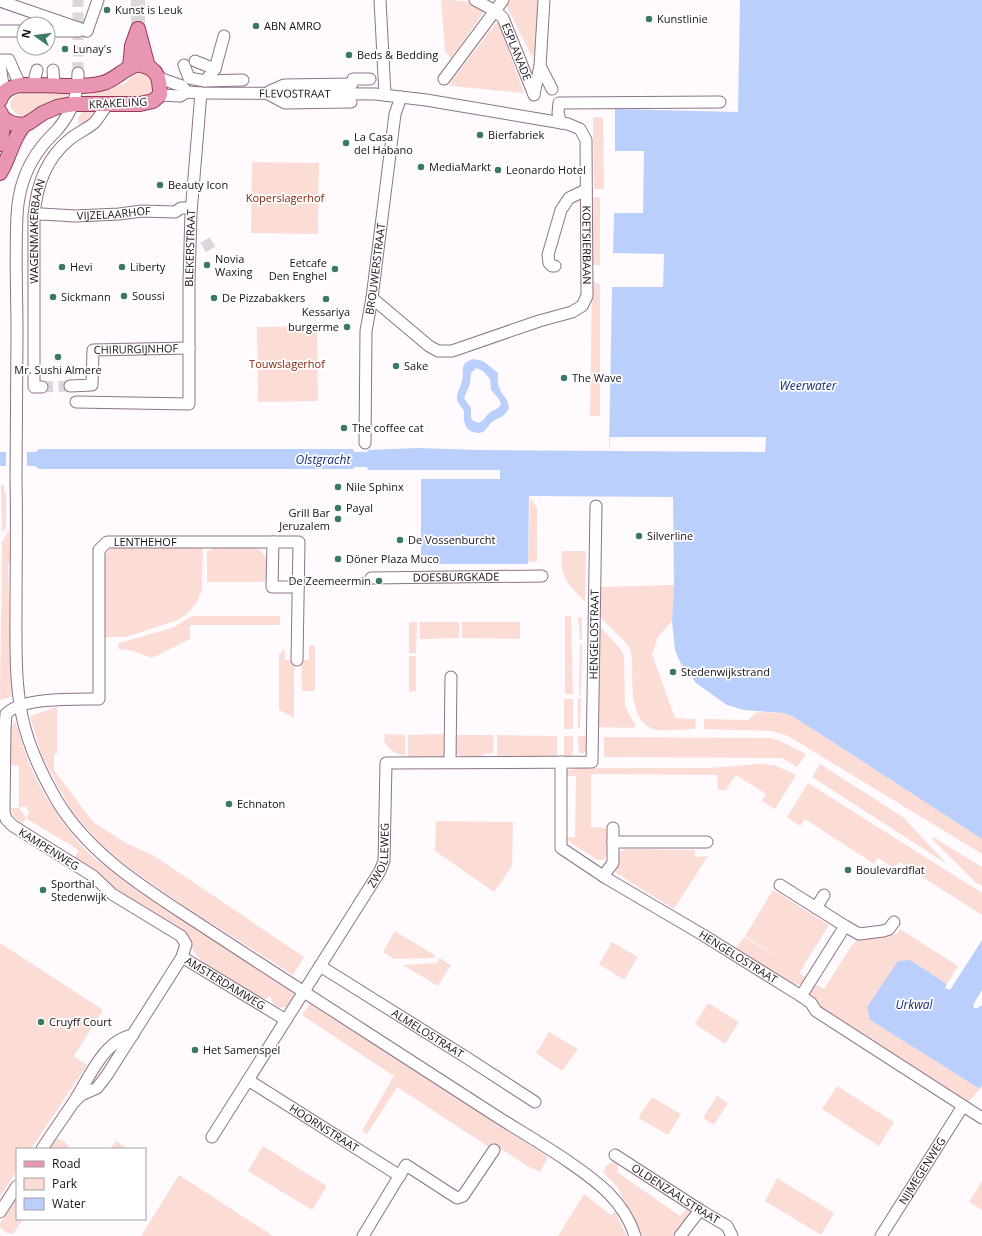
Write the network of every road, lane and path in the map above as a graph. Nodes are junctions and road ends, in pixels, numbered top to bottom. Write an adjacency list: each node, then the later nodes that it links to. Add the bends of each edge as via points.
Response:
1 (0, 0): 11 (street)
2 (98, 0): 11 (street)
3 (380, 0): 34 (street)
4 (475, 0): 7 (street, ESPLANADE)
5 (502, 0): 7 (street)
6 (544, 0): 16 (street)
7 (494, 11): 16 (street, ESPLANADE, via 503,18 534,95); 25 (street)
8 (0, 31): 9 (street)
9 (16, 31)
10 (56, 31): 11 (street)
11 (87, 31)
12 (224, 36): 19 (street)
13 (3, 61): 28 (street); 37 (street)
14 (195, 61): 19 (street)
15 (184, 65): 27 (street, FLEVOSTRAAT, via 189,78)
16 (540, 66): 30 (street)
17 (130, 67): 18 (main road, via 142,65); 18 (main road, via 132,46 138,29); 23 (main road, KRAKELING, via 105,83 96,85)
18 (148, 68): 22 (main road)
19 (215, 69): 27 (street)
20 (36, 70): 28 (street)
21 (52, 70): 29 (street)
22 (159, 78): 31 (street, FLEVOSTRAAT, via 182,86); 35 (main road, KRAKELING)
23 (78, 79): 29 (main road, KRAKELING); 40 (street)
24 (370, 79): 33 (street, via 284,85)
25 (444, 79)
26 (243, 80): 27 (street, FLEVOSTRAAT)
27 (205, 81)
28 (27, 85): 29 (main road, KRAKELING); 37 (main road, KRAKELING, via 12,87)
29 (54, 85)
30 (552, 89)
31 (187, 92): 32 (street, FLEVOSTRAAT); 35 (street, FLEVOSTRAAT, via 180,96)
32 (201, 93): 33 (street, FLEVOSTRAAT); 48 (street, BLEKERSTRAAT)
33 (266, 93): 34 (street, FLEVOSTRAAT); 38 (street, via 285,103)
34 (385, 94): 36 (street, FLEVOSTRAAT)
35 (160, 95): 41 (main road, KRAKELING, via 148,103)
36 (402, 96): 43 (street, KOETSIERBAAN); 51 (street, BROUWERSTRAAT, via 395,114)
37 (2, 97)
38 (351, 102)
39 (720, 102): 43 (street, via 559,103)
40 (74, 104): 41 (main road, KRAKELING); 44 (main road, KRAKELING, via 57,107); 65 (street, via 29,166 19,196 16,298 16,640)
41 (108, 104): 49 (street, WAGENMAKERBAAN, via 94,123 68,140 53,156 41,177)
42 (2, 115): 44 (main road, via 15,124); 45 (main road)
43 (561, 123): 47 (street, KOETSIERBAAN, via 580,129 586,140)
44 (24, 124): 46 (main road)
45 (0, 144)
46 (0, 173)
47 (586, 190): 50 (street, via 569,198 561,210 548,255 549,263); 51 (street, KOETSIERBAAN, via 587,296 582,306 572,312 452,351 438,351)
48 (191, 208): 49 (street, VIJZELAARHOF, via 180,208 175,212 142,211 75,216); 52 (street, BLEKERSTRAAT)
49 (34, 214): 54 (street, WAGENMAKERBAAN)
50 (555, 266)
51 (372, 298): 56 (street, BROUWERSTRAAT, via 366,331)
52 (189, 348): 53 (street, CHIRURGIJNHOF, via 93,350 92,385); 55 (street, BLEKERSTRAAT, via 189,404)
53 (70, 386)
54 (38, 387)
55 (76, 402)
56 (365, 443)
57 (596, 506): 68 (street, HENGELOSTRAAT)
58 (273, 542): 61 (street, LENTHEHOF, via 299,542); 61 (street, via 272,587); 64 (street, LENTHEHOF, via 107,542 98,550)
59 (542, 576): 60 (street, DOESBURGKADE)
60 (371, 578)
61 (298, 587): 62 (street, LENTHEHOF)
62 (297, 660)
63 (451, 677): 66 (street)
64 (99, 699): 65 (street, KAMPENWEG, via 44,700)
65 (21, 706): 78 (street, KAMPENWEG, via 9,711 5,718 6,820 93,876 112,894 181,936 186,944); 80 (street, via 30,742 47,783 67,817 98,851 143,888)
66 (450, 762): 67 (street, ZWOLLEWEG); 79 (street, ZWOLLEWEG, via 386,763 384,861)
67 (561, 762): 68 (street, ZWOLLEWEG); 72 (street, HENGELOSTRAAT, via 561,848)
68 (592, 762)
69 (613, 828): 70 (street)
70 (613, 842): 71 (street); 72 (street, via 612,863)
71 (706, 842)
72 (603, 876): 81 (street, HENGELOSTRAAT)
73 (780, 885): 75 (street)
74 (824, 895): 75 (street)
75 (816, 908): 77 (street)
76 (894, 922): 77 (street, via 889,929 860,934)
77 (845, 926): 81 (street)
78 (182, 957): 82 (street, AMSTERDAMWEG); 88 (street, AMSTERDAMWEG, via 97,1088 74,1102)
79 (320, 966): 80 (street, ZWOLLEWEG); 84 (street, ALMELOSTRAAT)
80 (304, 992): 82 (street); 96 (street, via 595,1180 612,1196 631,1224)
81 (801, 996): 85 (street, HENGELOSTRAAT, via 811,1003 816,1011)
82 (286, 1020): 83 (street)
83 (248, 1080): 87 (street); 91 (street, HOORNSTRAAT)
84 (534, 1102)
85 (963, 1106): 86 (street, HENGELOSTRAAT); 99 (street, NIJMEGENWEG)
86 (982, 1118)
87 (212, 1137)
88 (43, 1148)
89 (494, 1150): 91 (street, via 463,1196 457,1198 406,1165)
90 (615, 1154): 93 (street, OLDENZAALSTRAAT)
91 (400, 1176): 95 (street)
92 (16, 1188): 94 (street)
93 (700, 1210): 97 (street); 98 (street, OLDENZAALSTRAAT, via 727,1226)
94 (0, 1212)
95 (363, 1236)
96 (635, 1236)
97 (680, 1236)
98 (732, 1236)
99 (881, 1236)

